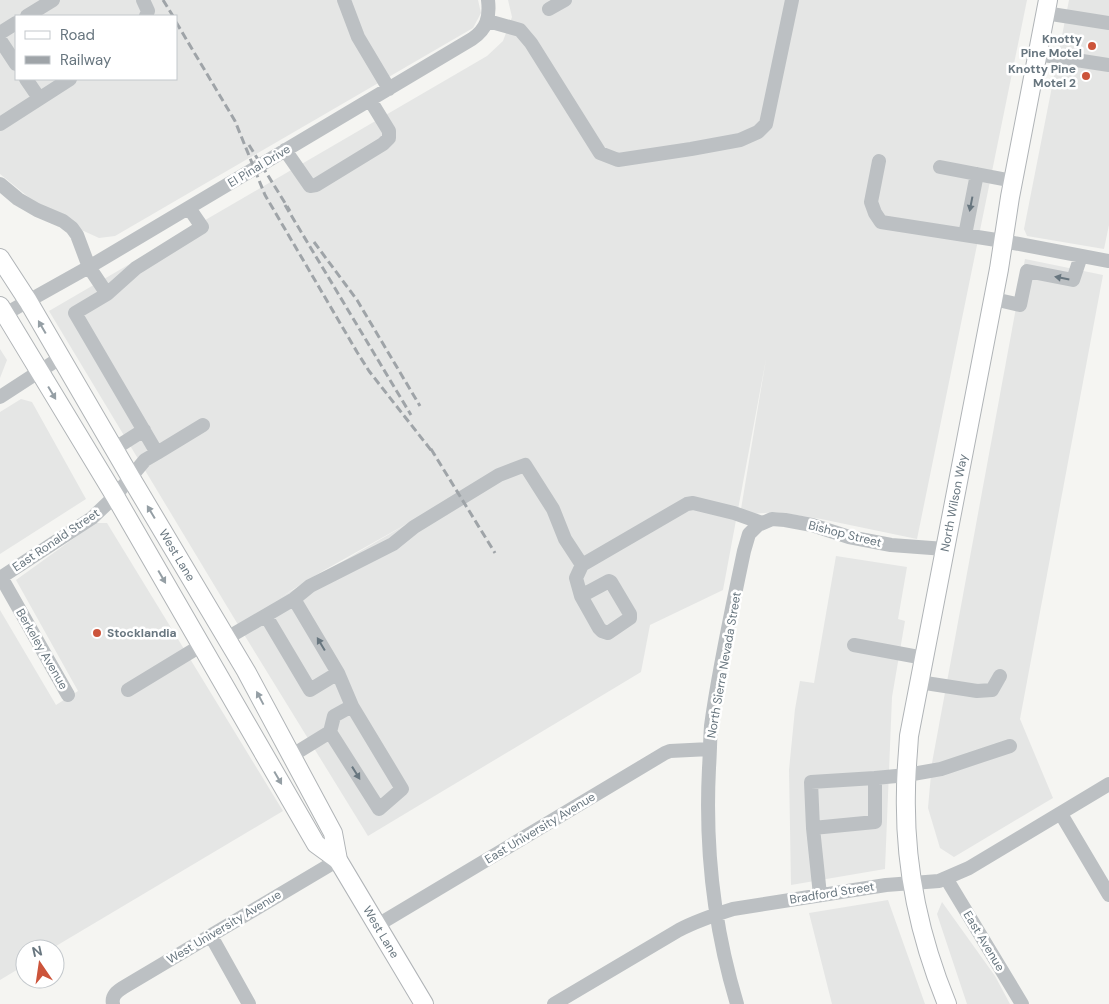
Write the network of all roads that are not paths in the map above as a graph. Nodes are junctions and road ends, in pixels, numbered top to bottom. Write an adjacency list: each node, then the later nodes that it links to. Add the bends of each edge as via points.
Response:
1 (53, 0): 9 (street)
2 (143, 0): 10 (street)
3 (344, 0): 21 (street, via 358,37)
4 (488, 0): 11 (street)
5 (565, 0): 8 (street)
6 (792, 0): 11 (street, via 766,124 758,132 740,140 618,160 600,153 520,30)
7 (1046, 6): 12 (street); 16 (main road, North Wilson Way)
8 (550, 9)
9 (29, 15)
10 (146, 15)
11 (488, 21): 21 (street, El Pinal Drive, via 478,35)
12 (1109, 23)
13 (15, 24): 14 (street)
14 (0, 33)
15 (0, 40): 17 (street)
16 (1037, 54): 18 (street); 29 (main road, North Wilson Way)
17 (15, 62)
18 (1109, 65)
19 (27, 80): 22 (street)
20 (68, 80): 22 (street)
21 (389, 88): 23 (street, El Pinal Drive)
22 (39, 98): 24 (street)
23 (370, 100): 25 (street, El Pinal Drive); 25 (street, via 389,130 389,138 316,185 310,186)
24 (0, 124)
25 (286, 150): 31 (street, El Pinal Drive)
26 (880, 162): 32 (street, via 871,202 881,222)
27 (940, 167): 28 (street)
28 (977, 174): 29 (street); 32 (street, one-way to 32)
29 (1013, 181): 33 (main road, North Wilson Way)
30 (0, 184): 37 (street, via 18,199 72,228)
31 (189, 208): 37 (street, El Pinal Drive); 38 (street, via 202,227 136,268)
32 (965, 235): 33 (street)
33 (1003, 241): 34 (street); 39 (main road, North Wilson Way)
34 (1082, 256): 36 (street); 39 (street, one-way to 39, via 1073,280 1027,271 1020,305)
35 (0, 258): 40 (main road, West Lane)
36 (1109, 261)
37 (89, 267): 38 (street); 40 (street, El Pinal Drive)
38 (107, 294): 46 (street, via 75,313)
39 (994, 299): 53 (main road, North Wilson Way)
40 (28, 301): 41 (street, El Pinal Drive); 42 (main road, West Lane, one-way to 40)
41 (2, 310): 43 (main road, West Lane)
42 (60, 358): 43 (street); 47 (main road, West Lane)
43 (39, 371): 44 (street); 50 (main road, West Lane, one-way to 50)
44 (0, 397)
45 (203, 425): 48 (street, East Ronald Street)
46 (144, 430): 47 (street); 48 (street)
47 (114, 449): 49 (main road, West Lane)
48 (157, 453): 49 (street, East Ronald Street, via 145,460)
49 (131, 478): 50 (street, East Ronald Street); 59 (main road, West Lane, one-way to 49)
50 (115, 496): 55 (street, East Ronald Street, via 92,518); 60 (main road, West Lane, one-way to 60)
51 (762, 524): 52 (street, Bishop Street); 53 (street, Bishop Street, via 785,520 891,545); 54 (street, via 693,503 687,504)
52 (749, 534): 73 (street, North Sierra Nevada Street, via 719,680)
53 (945, 549): 62 (main road, North Wilson Way)
54 (582, 565): 56 (street, via 576,578); 57 (street, via 565,539 553,509 525,465 499,475 414,526 393,544 310,586)
55 (1, 578): 69 (street, Berkeley Avenue)
56 (581, 596)
57 (294, 599): 58 (street); 64 (street, one-way to 57)
58 (266, 616): 59 (street); 64 (street, via 310,690)
59 (227, 638): 65 (main road, West Lane)
60 (202, 645): 63 (main road, West Lane); 65 (main road, via 215,642 228,663); 68 (street)
61 (854, 645): 62 (street)
62 (924, 658): 67 (main road, North Wilson Way)
63 (218, 673): 74 (main road, via 240,693 275,749 284,756); 80 (main road, West Lane, one-way to 80, via 316,844)
64 (338, 673): 70 (street)
65 (248, 675): 74 (main road, West Lane, one-way to 65)
66 (1000, 676): 67 (street, via 992,690 977,692)
67 (919, 682): 75 (main road, North Wilson Way)
68 (128, 690)
69 (68, 695)
70 (352, 706): 71 (street, via 334,716); 71 (street, one-way to 70, via 379,809 402,789)
71 (330, 732): 74 (street)
72 (1010, 746): 75 (street, via 941,769)
73 (710, 749): 85 (street, North Sierra Nevada Street, via 710,852); 86 (street, East University Avenue, via 665,753)
74 (291, 756): 80 (main road, West Lane, via 333,833)
75 (906, 775): 76 (street); 82 (main road, North Wilson Way, via 906,816)
76 (875, 778): 79 (street, via 875,822); 79 (street, via 811,782)
77 (1109, 784): 78 (street, Bradford Street)
78 (1061, 814): 81 (street, Bradford Street); 84 (street)
79 (813, 828): 83 (street)
80 (338, 860): 86 (main road, West Lane); 87 (street, West University Avenue)
81 (946, 878): 82 (street, Bradford Street); 94 (street, East Avenue)
82 (913, 883): 83 (street, Bradford Street); 93 (main road, North Wilson Way, via 926,946)
83 (820, 895): 85 (street, Bradford Street)
84 (1109, 895)
85 (717, 914): 91 (street, Bradford Street, via 697,920); 92 (street, North Sierra Nevada Street)
86 (376, 926): 90 (main road, West Lane)
87 (211, 936): 88 (street, West University Avenue, via 124,987 115,993); 89 (street)
88 (113, 1001)
89 (249, 1004)
90 (424, 1004)
91 (554, 1004)
92 (737, 1004)
93 (947, 1004)
94 (1022, 1004)

